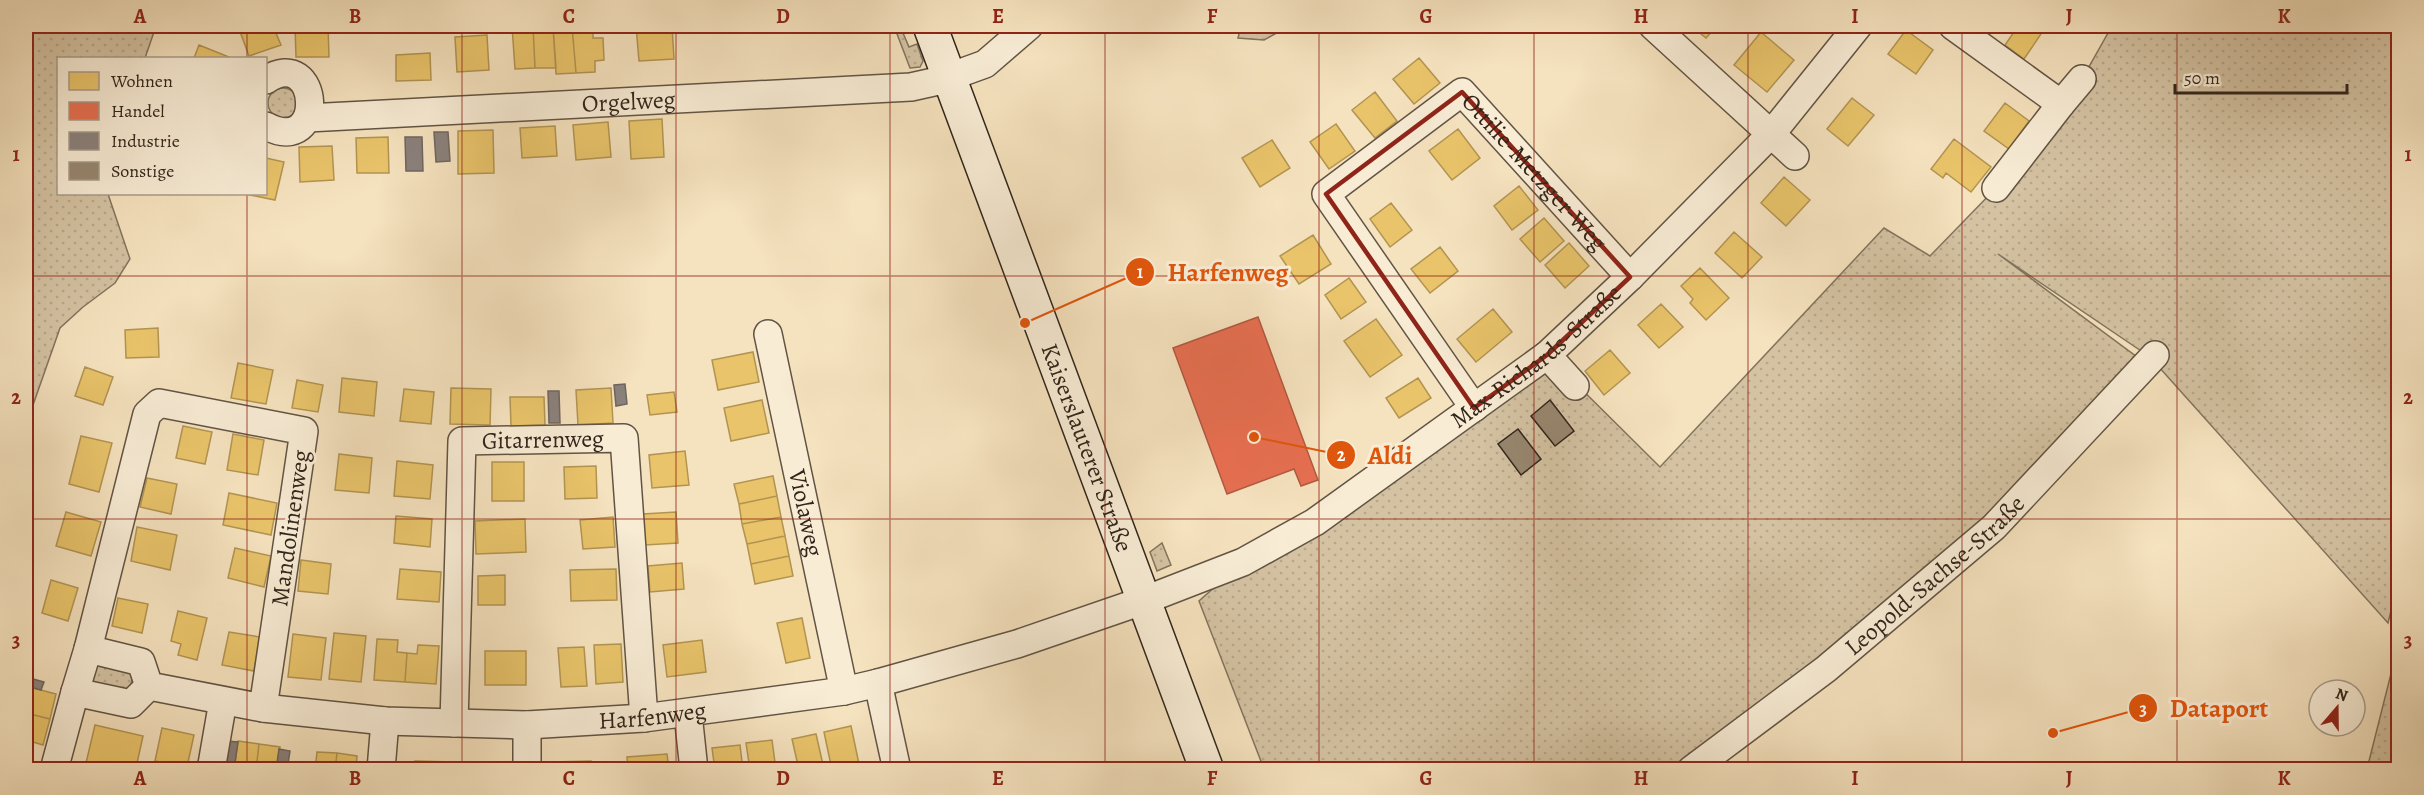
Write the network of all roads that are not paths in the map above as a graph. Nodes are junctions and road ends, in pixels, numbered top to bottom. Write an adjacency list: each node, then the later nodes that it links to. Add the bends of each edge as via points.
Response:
1 (930, 26): 6 (street, Kaiserslauterer Straße)
2 (1029, 26): 6 (street, Orgelweg, via 985,64)
3 (1653, 26): 12 (street)
4 (1858, 26): 12 (street, Max-Richards-Straße)
5 (1953, 26): 9 (street)
6 (949, 78): 10 (street, Orgelweg, via 911,87); 21 (street, Kaiserslauterer Straße)
7 (267, 79): 10 (street, via 286,74 303,82 311,99)
8 (2082, 79): 9 (street)
9 (2061, 104): 14 (street)
10 (307, 118): 11 (street, Orgelweg, via 301,125 284,131)
11 (267, 126)
12 (1772, 133): 13 (street); 15 (street, Max-Richards-Straße)
13 (1795, 156)
14 (1996, 188)
15 (1630, 277): 17 (street, Max-Richards-Straße); 20 (street, Ottilie-Metzger-Weg, via 1462,92 1326,194)
16 (768, 334): 25 (street, Violaweg)
17 (1547, 355): 19 (street); 20 (street, Max-Richards-Straße)
18 (2155, 355): 41 (street, Leopold-Sachse-Straße, via 1994,527 1826,669)
19 (1575, 386)
20 (1474, 408): 21 (street, Max-Richards-Straße, via 1315,522 1243,562)
21 (1145, 600): 23 (street, Harfenweg, via 1017,644); 40 (street, Kaiserslauterer Straße)
22 (88, 649): 24 (street, via 141,662); 26 (street); 28 (street, Mandolinenweg, via 147,414 159,402 304,431)
23 (878, 683): 25 (street, Harfenweg); 39 (street)
24 (149, 686): 26 (street, via 131,704); 27 (street, Harfenweg)
25 (844, 691): 29 (street, Harfenweg)
26 (75, 692): 34 (street)
27 (223, 701): 28 (street, Harfenweg); 35 (street)
28 (263, 708): 31 (street, Harfenweg)
29 (688, 714): 30 (street, Harfenweg); 38 (street)
30 (644, 718): 32 (street, Gitarrenweg, via 624,438 462,441); 33 (street, Harfenweg)
31 (385, 721): 32 (street, Harfenweg); 36 (street)
32 (454, 723): 33 (street, Harfenweg)
33 (527, 725): 37 (street)
34 (54, 770)
35 (211, 770)
36 (381, 770)
37 (527, 770)
38 (694, 770)
39 (897, 770)
40 (1207, 770)
41 (1691, 770)

